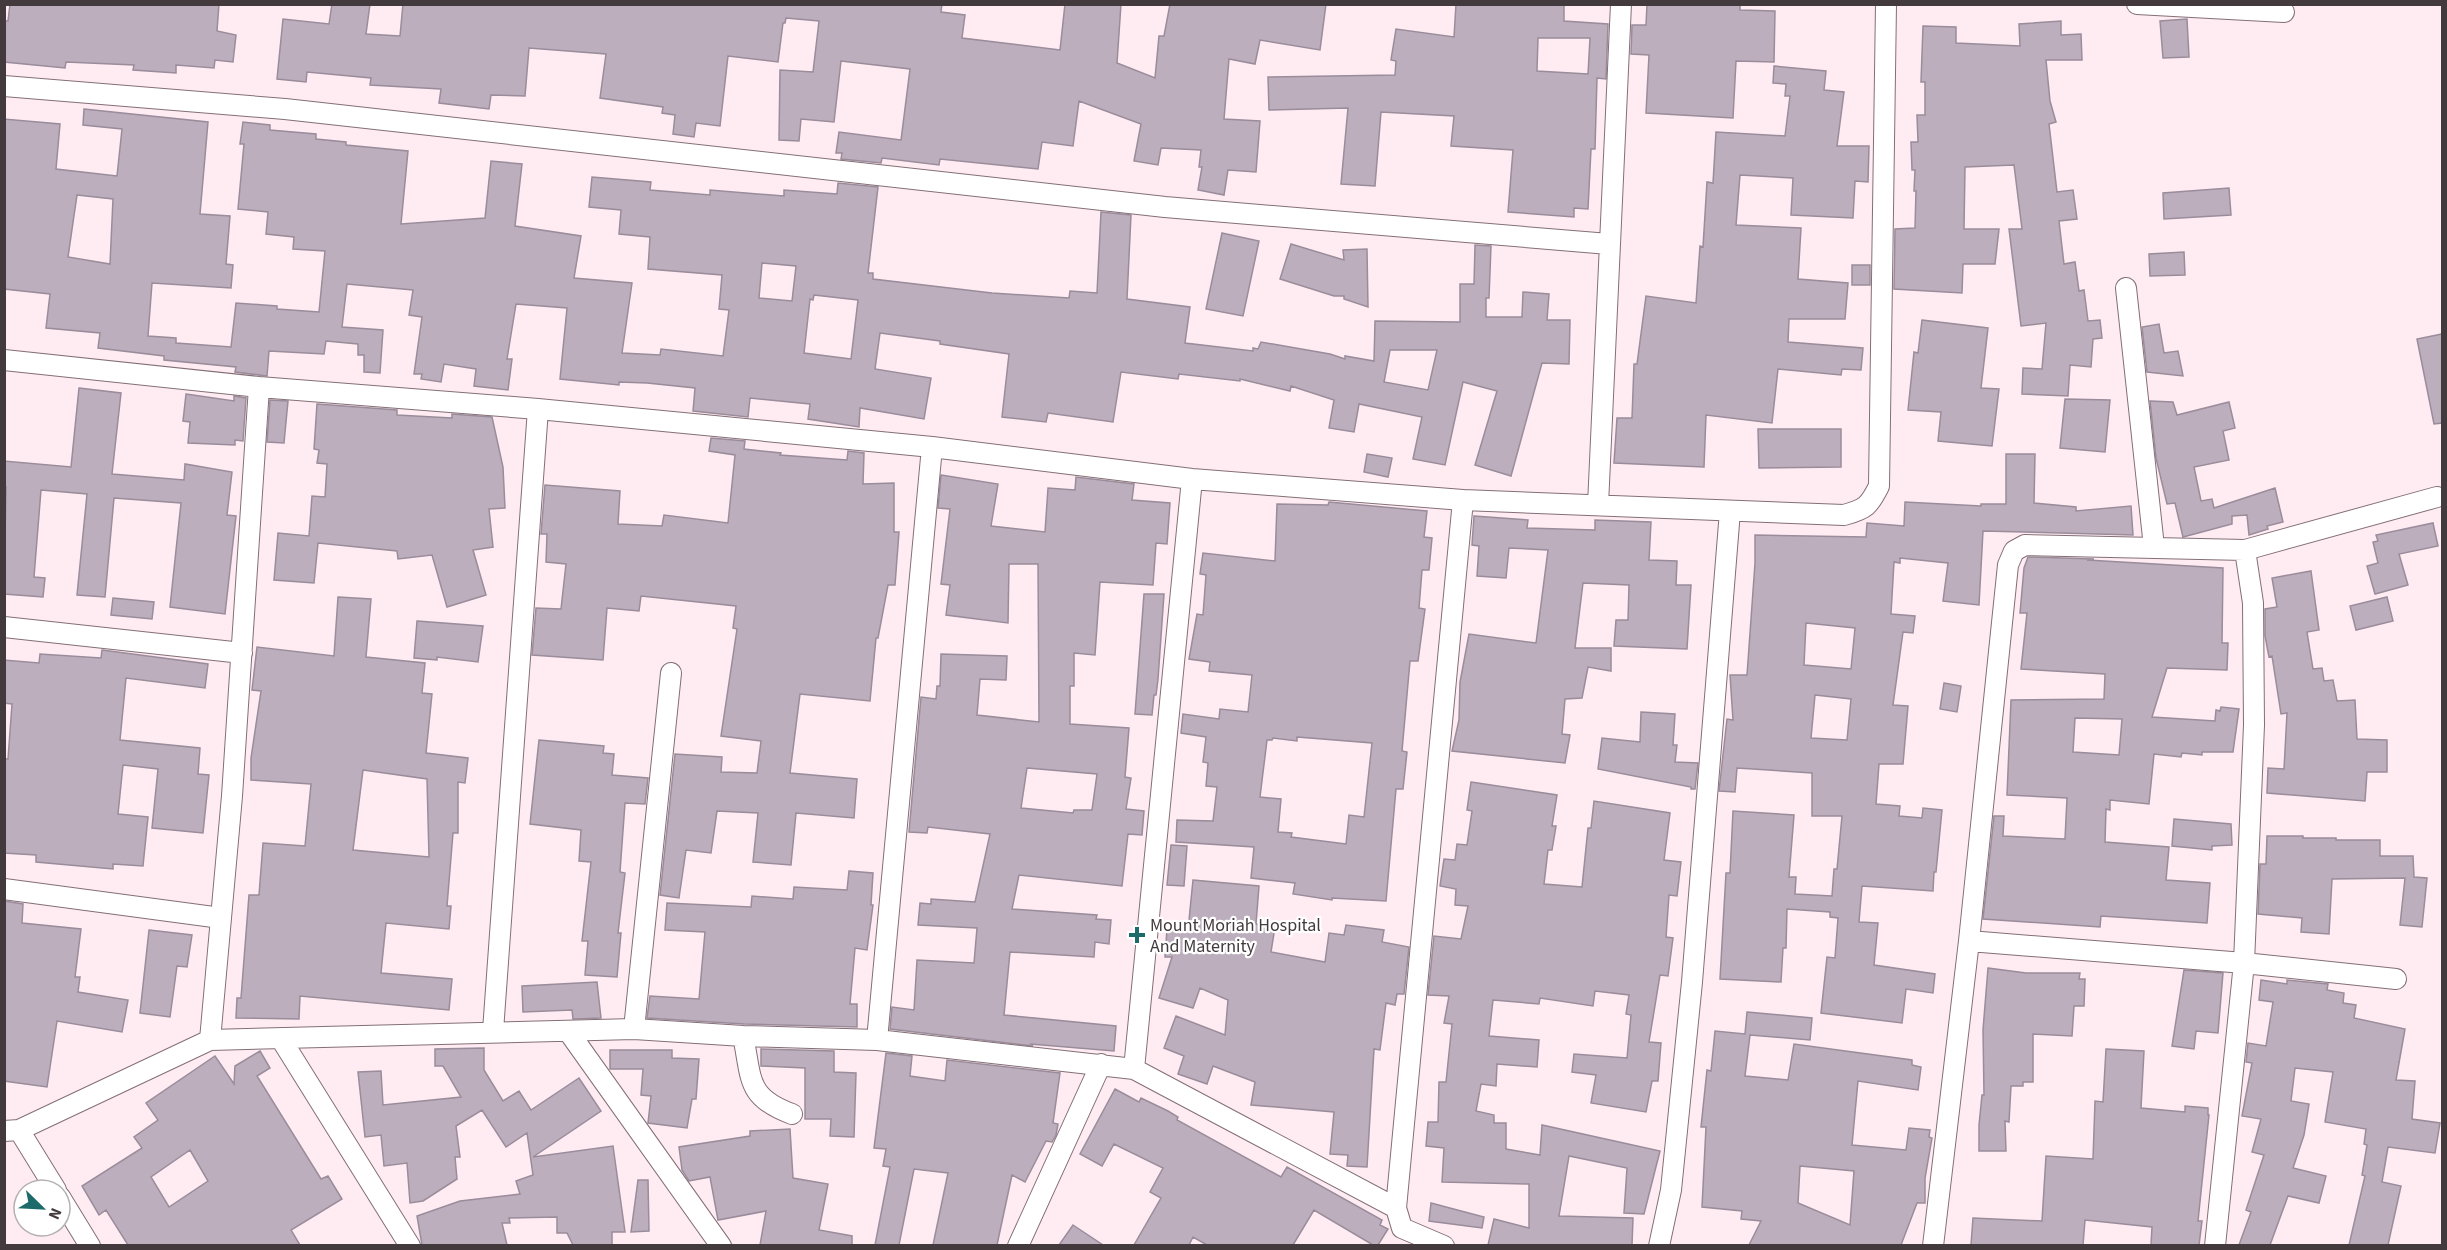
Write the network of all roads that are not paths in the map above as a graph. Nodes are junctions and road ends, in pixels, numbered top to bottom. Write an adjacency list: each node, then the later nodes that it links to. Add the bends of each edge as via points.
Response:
1 (1621, 4): 6 (street)
2 (1886, 4): 16 (street, via 1880,486 1870,505 1844,515)
3 (2137, 4): 4 (street)
4 (2284, 12)
5 (4, 86): 6 (street, via 285,109 1165,207)
6 (1609, 244): 15 (street)
7 (2126, 288): 17 (street)
8 (4, 360): 9 (street)
9 (259, 387): 10 (street); 20 (street)
10 (538, 409): 11 (street); 28 (street)
11 (932, 447): 12 (street); 33 (street)
12 (1192, 479): 14 (street); 35 (street)
13 (2437, 497): 18 (street)
14 (1463, 500): 15 (street); 39 (street)
15 (1598, 505): 16 (street)
16 (1730, 511): 47 (street, via 1692,982 1671,1190)
17 (2154, 546): 18 (street); 24 (street, via 2025,545 2014,552 2008,565)
18 (2245, 550): 25 (street, via 2253,603 2254,725)
19 (4, 627): 20 (street)
20 (242, 652): 23 (street)
21 (671, 673): 27 (street)
22 (4, 889): 23 (street)
23 (221, 918): 32 (street)
24 (1969, 942): 25 (street); 48 (street)
25 (2244, 963): 26 (street); 49 (street)
26 (2396, 979)
27 (634, 1029): 29 (street); 30 (street)
28 (493, 1031): 29 (street); 31 (street)
29 (568, 1031): 44 (street)
30 (743, 1036): 33 (street); 36 (street, via 759,1097)
31 (281, 1039): 32 (street); 43 (street)
32 (210, 1040): 37 (street)
33 (877, 1040): 34 (street)
34 (1101, 1064): 35 (street); 45 (street)
35 (1134, 1069): 39 (street)
36 (792, 1114)
37 (12, 1131): 38 (street)
38 (47, 1178)
39 (1396, 1208): 41 (street)
40 (72, 1216): 42 (street)
41 (1398, 1237): 46 (street)
42 (90, 1245)
43 (410, 1245)
44 (721, 1245)
45 (1017, 1245)
46 (1444, 1245)
47 (1659, 1245)
48 (1933, 1245)
49 (2215, 1245)

